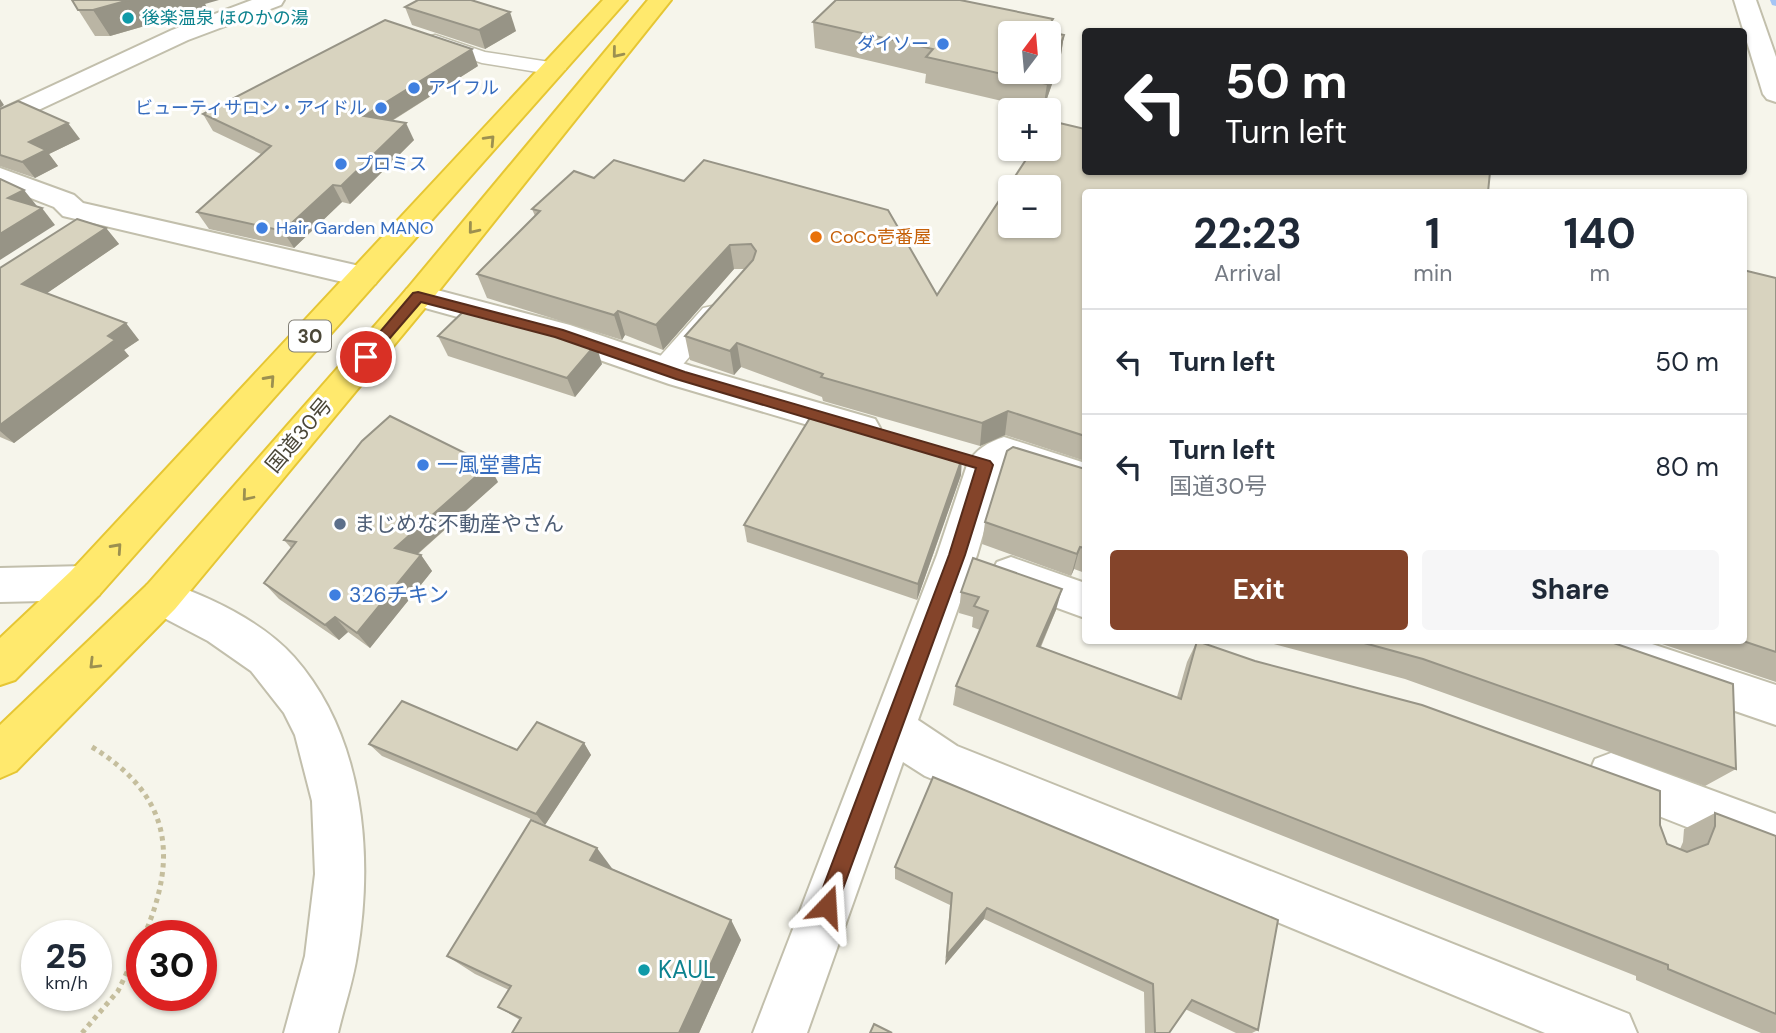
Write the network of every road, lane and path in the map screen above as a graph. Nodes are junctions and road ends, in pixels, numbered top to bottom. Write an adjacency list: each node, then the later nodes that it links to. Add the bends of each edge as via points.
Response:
1 (273, 0): 10 (street, via 180,35)
2 (616, 0): 6 (highway, 30)
3 (660, 0): 9 (highway, 国道30号 / 30, one-way to 9)
4 (1745, 0): 7 (street)
5 (412, 33): 6 (lane, via 482,57)
6 (556, 69): 8 (highway, 30)
7 (1776, 94)
8 (529, 98): 9 (highway); 14 (highway, 30, one-way to 8)
9 (574, 105): 15 (highway, 国道30号 / 30, one-way to 15)
10 (0, 120)
11 (0, 176): 12 (street, via 64,201 73,210)
12 (96, 215): 13 (street); 14 (street)
13 (65, 235)
14 (364, 277): 21 (highway, 30, one-way to 14)
15 (418, 296): 17 (street, via 558,333); 23 (highway, 国道30号 / 30, one-way to 23)
16 (727, 297): 17 (lane)
17 (664, 369): 18 (street)
18 (895, 438)
19 (1082, 476): 20 (street, via 1004,451 972,461)
20 (957, 555): 24 (street); 28 (street)
21 (85, 583): 22 (street); 26 (highway, 30)
22 (0, 585)
23 (161, 597): 30 (highway, 国道30号 / 30, one-way to 30); 38 (street, via 217,622 278,670 307,714 329,770 340,845 333,945)
24 (1082, 600)
25 (1593, 644): 27 (street)
26 (0, 666)
27 (1776, 705)
28 (892, 728): 39 (street); 40 (street, via 941,761)
29 (92, 747): 35 (path, via 126,769 148,796 158,824 164,864)
30 (0, 756)
31 (1567, 759): 32 (street)
32 (1658, 793): 33 (street); 34 (street)
33 (1776, 838)
34 (1657, 841)
35 (152, 920)
36 (126, 975): 37 (path)
37 (82, 1033)
38 (311, 1033)
39 (780, 1033)
40 (1609, 1033)

